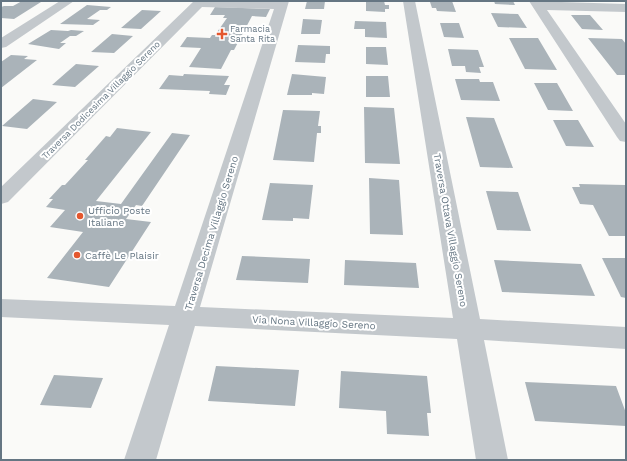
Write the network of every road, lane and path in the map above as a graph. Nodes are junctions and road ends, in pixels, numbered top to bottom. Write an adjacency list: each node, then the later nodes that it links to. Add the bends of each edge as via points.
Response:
1 (68, 1): 7 (street)
2 (409, 1): 12 (street, Traversa Ottava Villaggio Sereno)
3 (200, 2): 4 (street, Traversa Decima Villaggio Sereno); 9 (street, Traversa Dodicesima Villaggio Sereno)
4 (282, 3): 11 (street, Traversa Decima Villaggio Sereno)
5 (537, 4): 6 (street); 8 (street)
6 (626, 8)
7 (1, 44)
8 (626, 137)
9 (1, 198)
10 (1, 308): 11 (street, Via Nona Villaggio Sereno)
11 (184, 316): 12 (street, Via Nona Villaggio Sereno); 14 (street, Traversa Decima Villaggio Sereno)
12 (469, 329): 13 (street, Via Nona Villaggio Sereno); 15 (street, Traversa Ottava Villaggio Sereno)
13 (626, 338)
14 (140, 460)
15 (492, 460)

